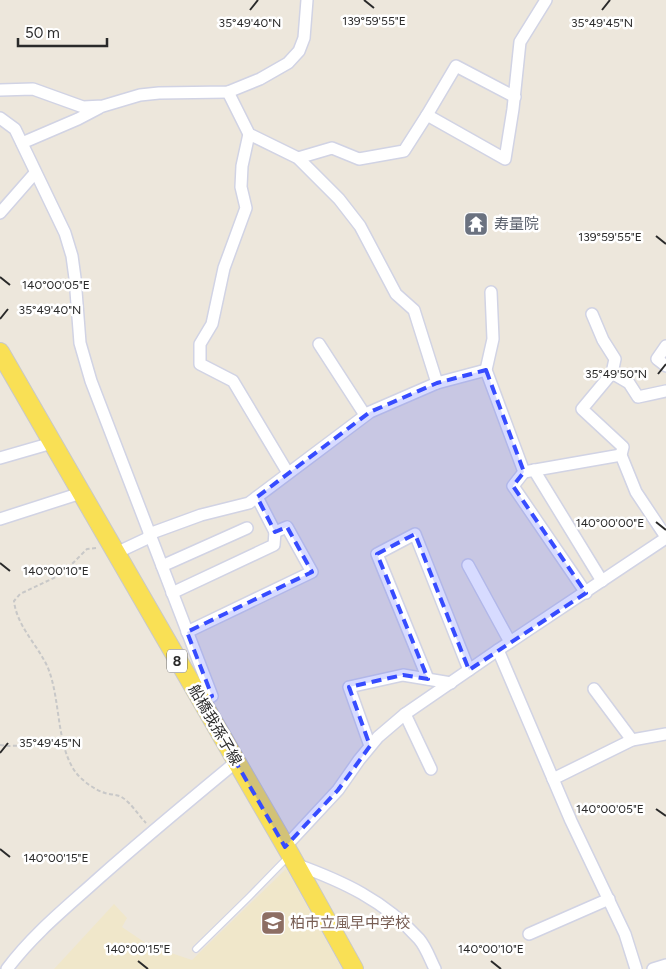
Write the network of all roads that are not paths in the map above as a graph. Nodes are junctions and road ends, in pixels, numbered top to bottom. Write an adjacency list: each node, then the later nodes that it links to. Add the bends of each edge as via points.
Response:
1 (306, 0): 4 (street, via 304,38 299,52 288,63 260,79)
2 (546, 0): 5 (street, via 520,42)
3 (0, 90): 6 (street, via 33,89 83,107)
4 (228, 92): 6 (street, via 140,95); 9 (street)
5 (515, 97): 7 (street, via 456,66); 7 (street, via 505,159)
6 (103, 106): 10 (street)
7 (427, 115): 11 (street, via 404,151 360,159 332,148)
8 (0, 118): 10 (street, via 15,129)
9 (249, 134): 11 (street); 29 (street, via 241,187 246,208 224,268 212,324 200,344 200,364 234,382)
10 (22, 143): 12 (street)
11 (298, 158): 22 (street, via 339,199 360,226 396,294 414,310)
12 (35, 173): 13 (street); 35 (street, via 65,233 75,278 80,343 91,381)
13 (0, 213)
14 (491, 292): 20 (street, via 494,339)
15 (592, 314): 21 (street, via 615,359)
16 (319, 344): 24 (street)
17 (666, 346): 19 (street, via 657,359)
18 (0, 352): 25 (main road, 船橋我孫子線 / 8)
19 (666, 366)
20 (486, 370): 22 (street); 28 (street)
21 (612, 373): 23 (street, via 629,382 638,397); 26 (street, via 582,409 623,447)
22 (437, 383): 24 (street)
23 (666, 391)
24 (365, 415): 29 (street)
25 (52, 443): 27 (street); 30 (main road, 船橋我孫子線 / 8)
26 (621, 455): 28 (street); 36 (street, via 636,492)
27 (0, 458)
28 (529, 471): 40 (street); 42 (street, via 513,486)
29 (288, 473): 31 (street)
30 (81, 493): 32 (street); 37 (main road, 船橋我孫子線 / 8)
31 (256, 497): 34 (street); 35 (street, via 249,503 201,515)
32 (0, 519)
33 (247, 528): 39 (street)
34 (275, 532): 41 (street, via 274,545); 43 (street, via 287,527 312,572)
35 (150, 536): 37 (street); 39 (street)
36 (666, 538): 40 (street)
37 (114, 550): 50 (main road, 船橋我孫子線 / 8)
38 (468, 565): 44 (street)
39 (162, 566): 41 (street)
40 (602, 581): 42 (street)
41 (172, 593): 43 (street)
42 (586, 593): 44 (street)
43 (187, 632): 50 (street, via 212,696)
44 (510, 642): 45 (street)
45 (498, 650): 46 (street); 57 (street)
46 (469, 670): 47 (street, via 415,534 377,554); 48 (street)
47 (428, 679): 48 (street); 54 (street, via 403,675 349,687)
48 (451, 683): 51 (street)
49 (594, 689): 53 (street)
50 (201, 702): 55 (main road, 船橋我孫子線 / 8)
51 (406, 714): 54 (street); 56 (street)
52 (666, 734): 53 (street)
53 (632, 740): 57 (street)
54 (370, 746): 58 (street)
55 (236, 762): 58 (main road, 船橋我孫子線 / 8); 63 (street, via 47,924)
56 (431, 769)
57 (553, 779): 59 (street)
58 (290, 855): 61 (lane); 64 (main road, 船橋我孫子線 / 8); 65 (street, via 379,903 420,940)
59 (609, 900): 60 (street); 66 (street, via 625,934)
60 (529, 934)
61 (196, 949)
62 (666, 965): 67 (street)
63 (7, 969)
64 (354, 969)
65 (435, 969)
66 (636, 969)
67 (653, 969)

